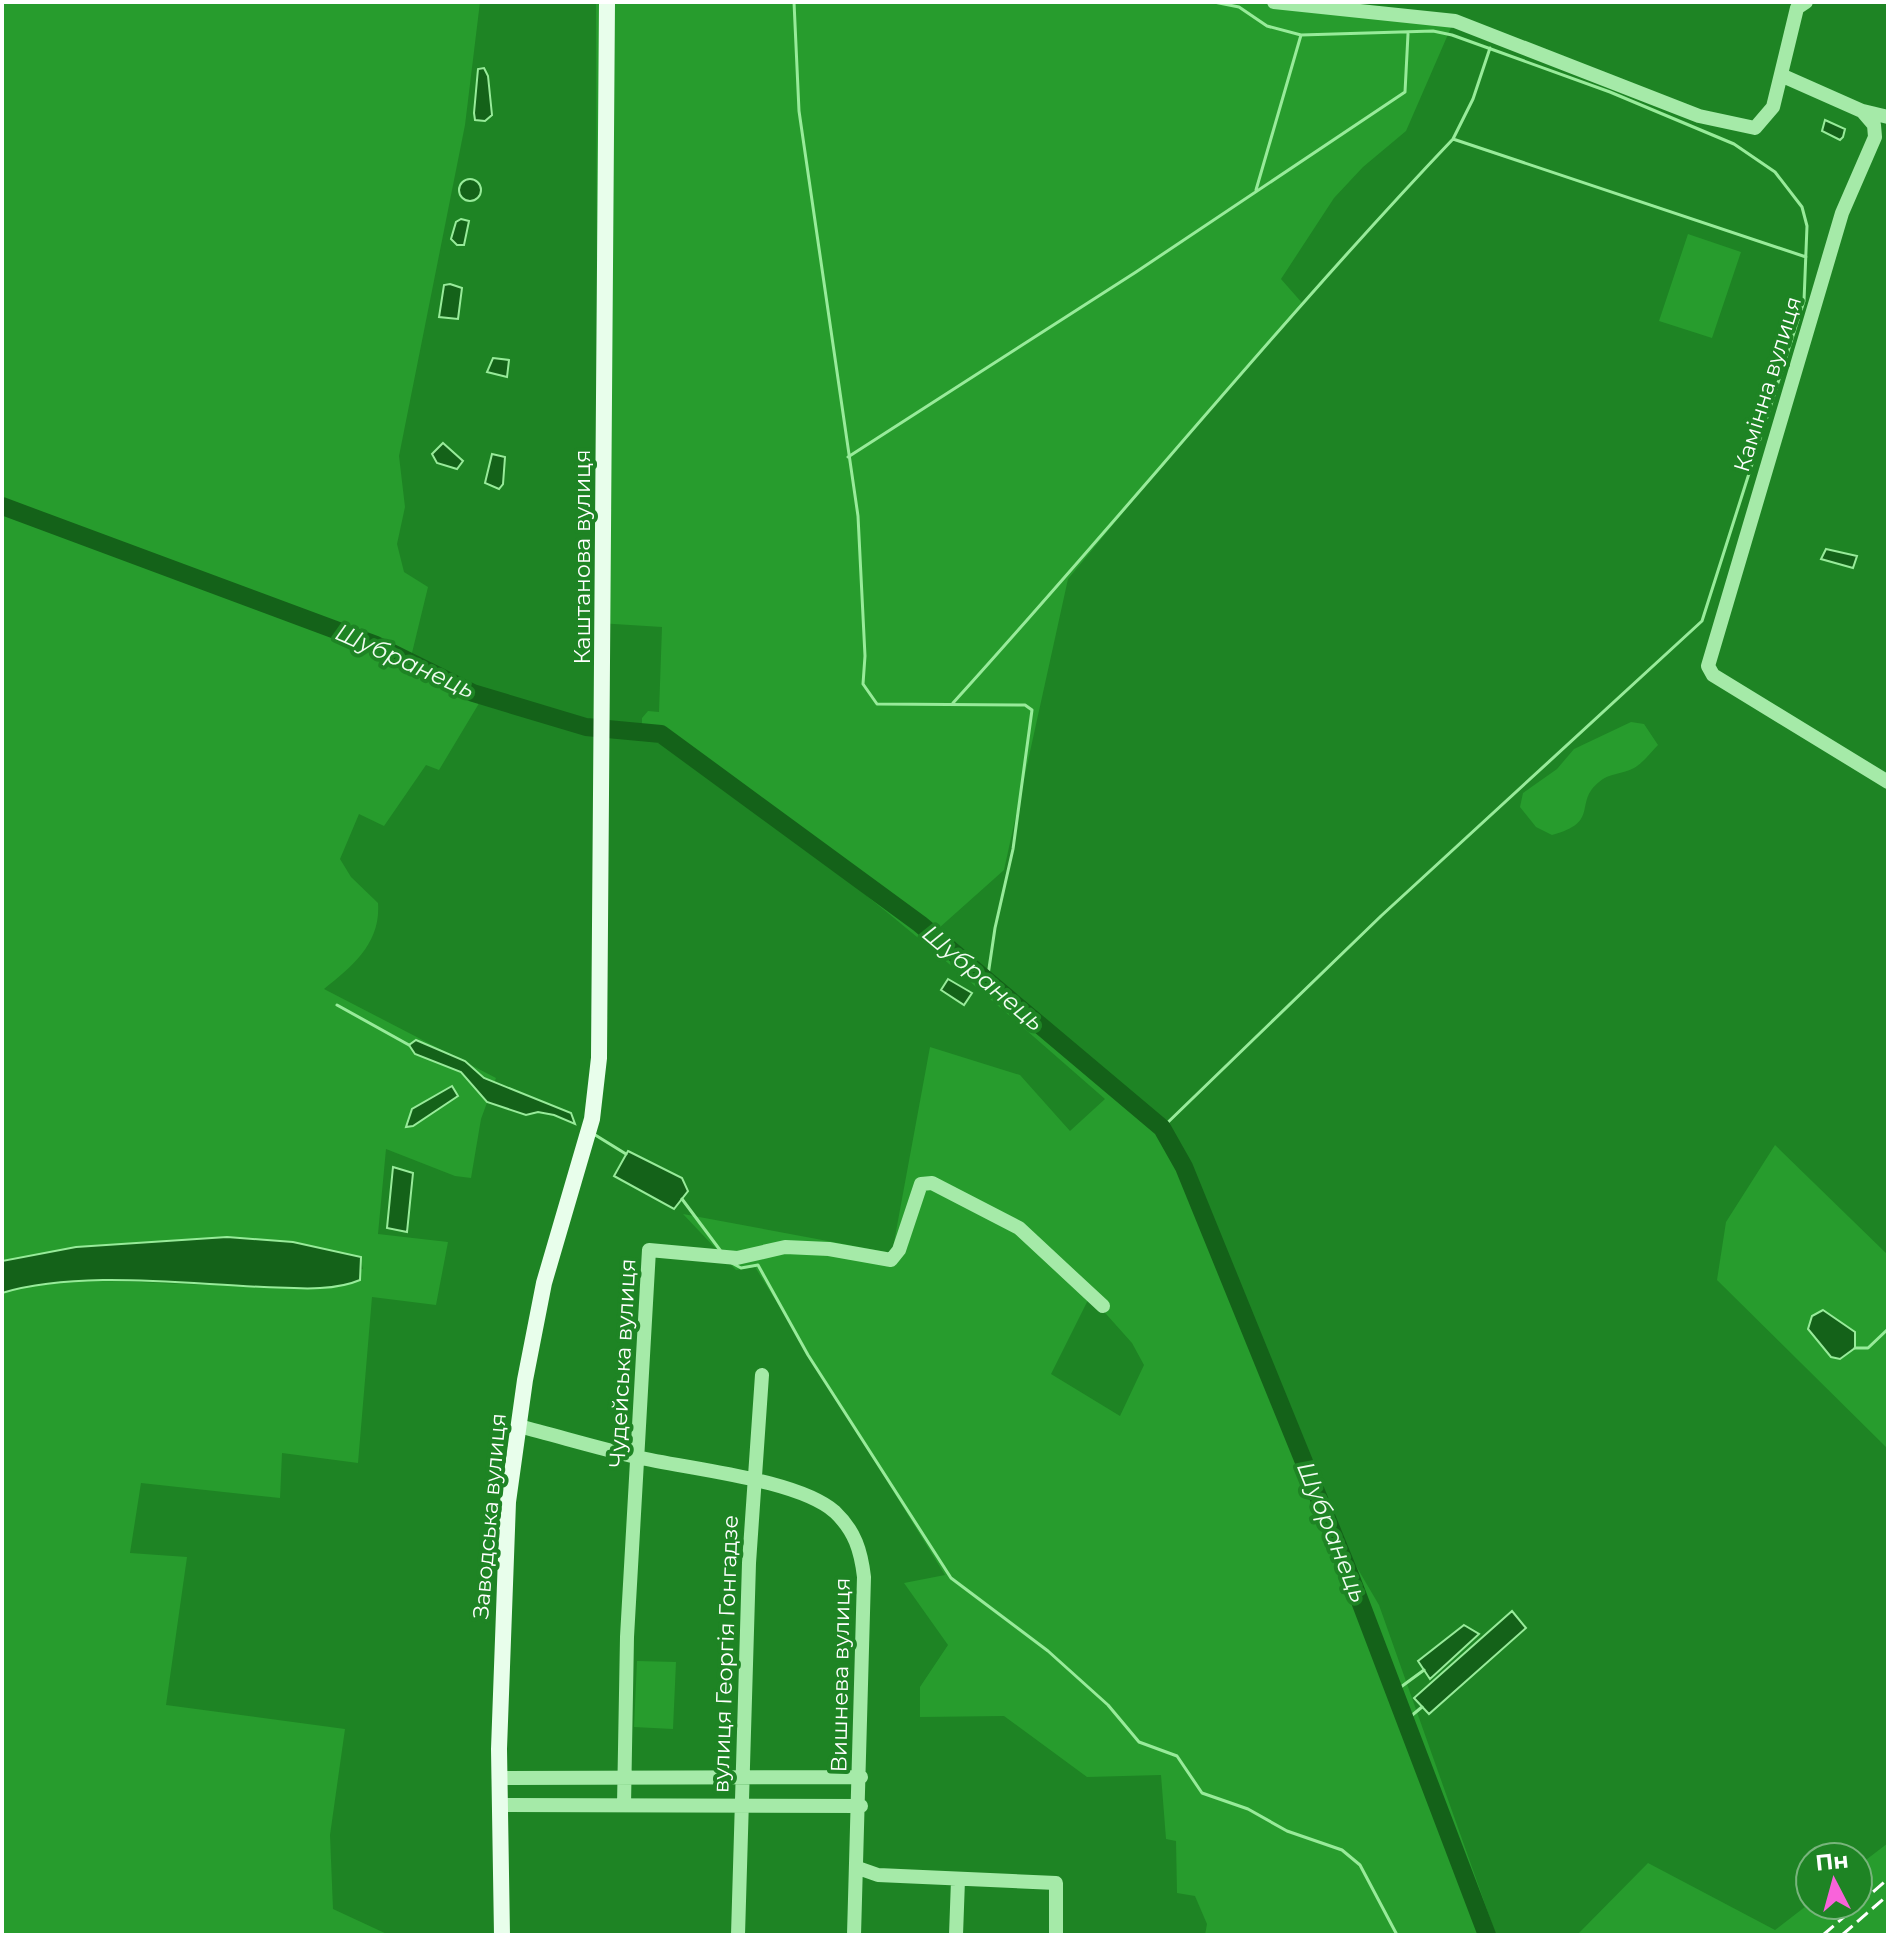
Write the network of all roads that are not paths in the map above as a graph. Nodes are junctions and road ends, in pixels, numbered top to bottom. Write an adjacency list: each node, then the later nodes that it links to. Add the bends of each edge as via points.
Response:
1 (607, 2): 8 (main road, Каштанова вулиця, via 599,1058)
2 (1274, 2): 4 (street, via 1455,21 1736,127 1755,128 1765,119)
3 (1797, 4): 4 (street)
4 (1783, 76): 5 (street)
5 (1862, 111): 6 (street); 7 (street, Камінна вулиця, via 1874,125 1875,137 1842,213 1708,666 1713,675)
6 (1888, 117)
7 (1888, 782)
8 (593, 1115): 11 (main road, Заводська вулиця, via 544,1283)
9 (1103, 1306): 12 (street, Чудейська вулиця, via 1019,1228 932,1183 921,1184 891,1260 785,1247 737,1258 648,1251)
10 (762, 1375): 13 (street, вулиця Георгія Гонгадзе)
11 (518, 1426): 12 (street, Вишнева вулиця); 16 (main road, Заводська вулиця, via 506,1531)
12 (637, 1457): 13 (street, Вишнева вулиця); 17 (street, Чудейська вулиця)
13 (754, 1481): 14 (street, вулиця Георгія Гонгадзе); 15 (street, Вишнева вулиця, via 815,1499 834,1511 861,1550)
14 (742, 1776): 15 (street); 17 (street); 18 (street, вулиця Георгія Гонгадзе)
15 (861, 1777): 21 (street, Вишнева вулиця)
16 (499, 1778): 17 (street); 19 (main road, Заводська вулиця)
17 (623, 1778): 20 (street, Чудейська вулиця)
18 (742, 1803): 20 (street); 21 (street); 25 (street, вулиця Георгія Гонгадзе)
19 (500, 1805): 20 (street); 24 (main road, Заводська вулиця)
20 (624, 1805)
21 (861, 1806): 22 (street, Вишнева вулиця)
22 (858, 1868): 23 (street, via 878,1875); 26 (street, Вишнева вулиця)
23 (958, 1880): 27 (street); 28 (street, via 1056,1883)
24 (502, 1935)
25 (738, 1935)
26 (854, 1935)
27 (956, 1935)
28 (1056, 1935)

